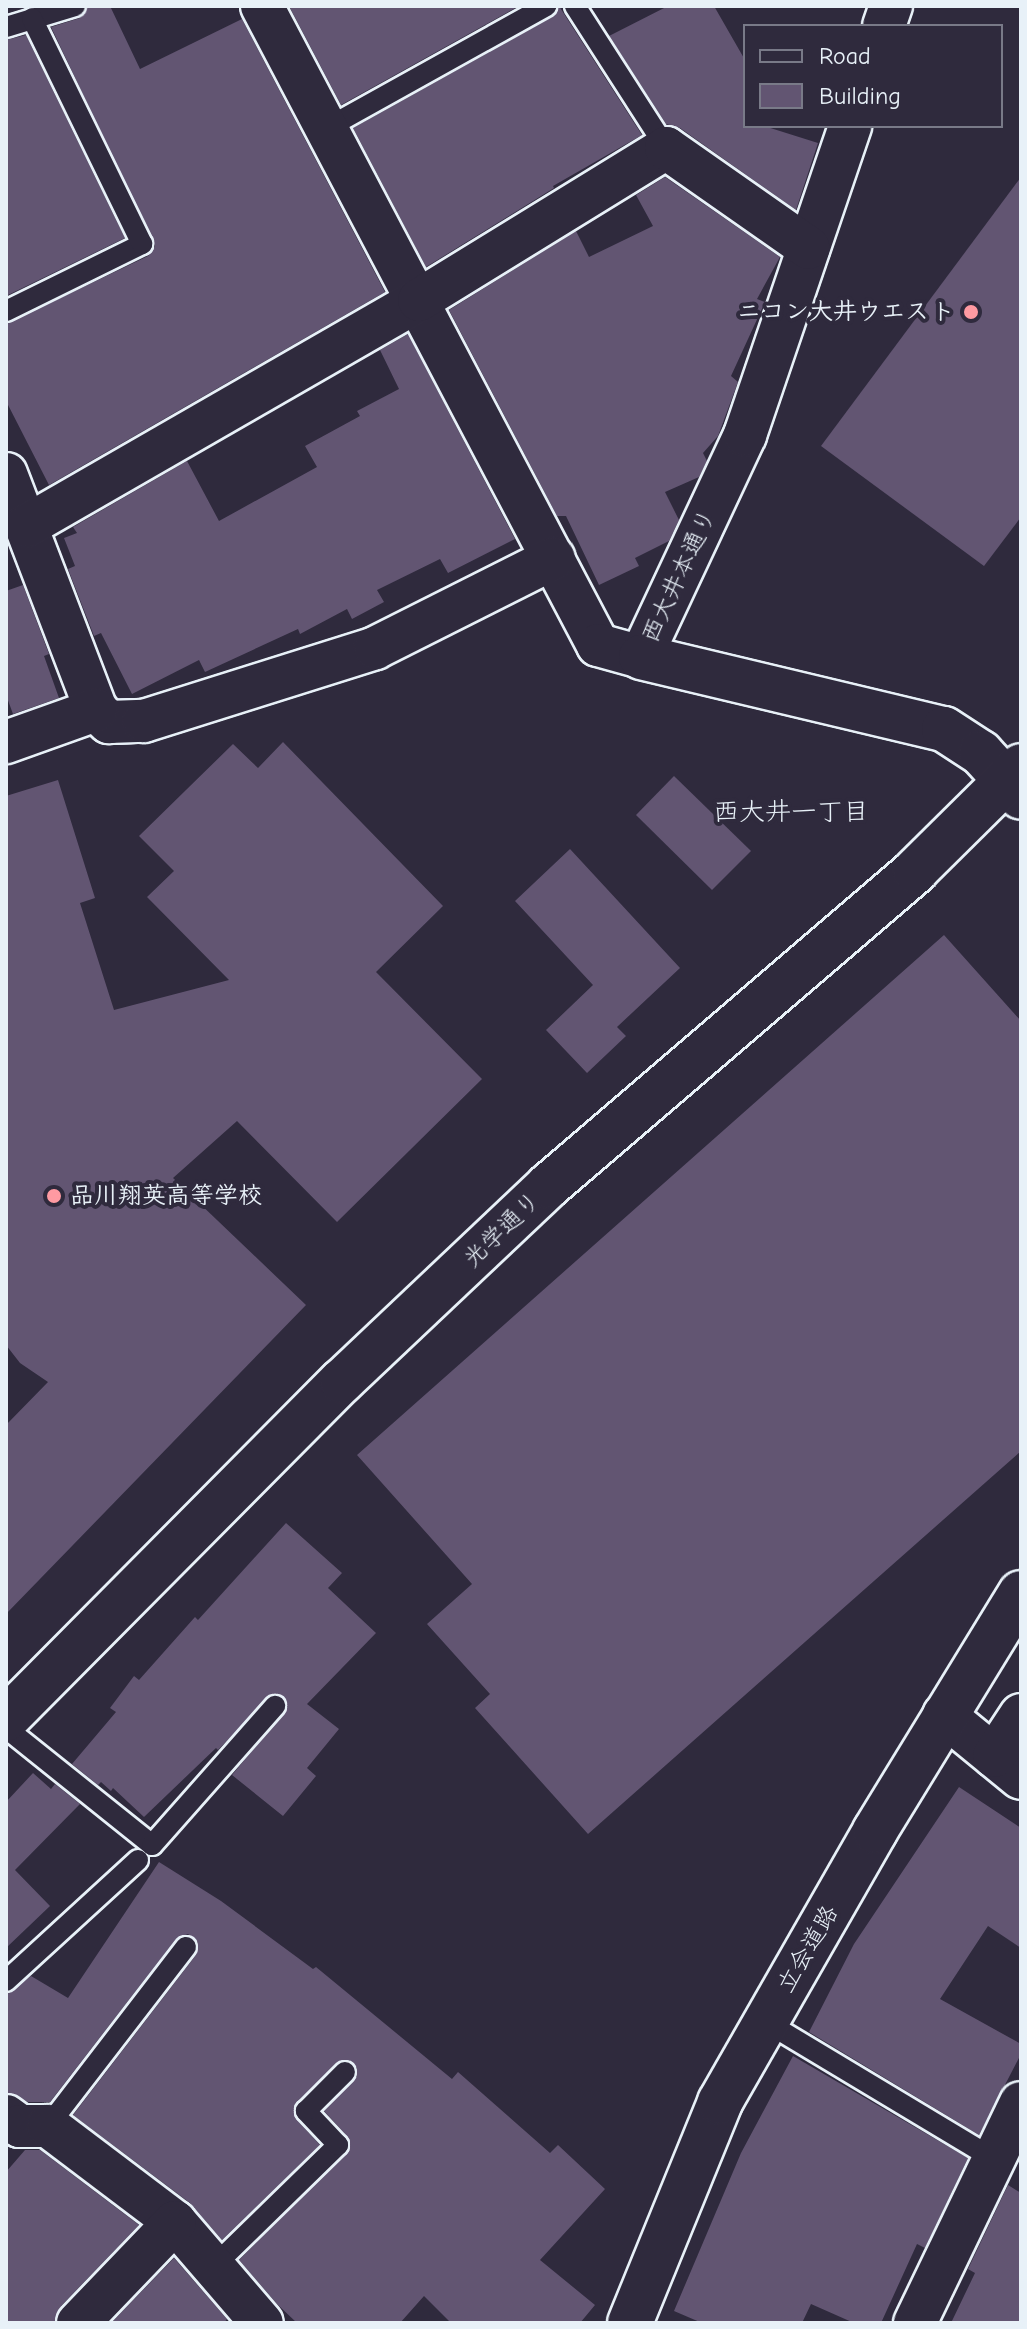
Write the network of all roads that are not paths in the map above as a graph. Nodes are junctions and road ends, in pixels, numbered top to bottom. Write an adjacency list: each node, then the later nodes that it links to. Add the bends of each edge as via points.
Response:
1 (75, 6): 5 (lane)
2 (262, 6): 7 (street)
3 (546, 6): 7 (lane)
4 (575, 6): 9 (lane)
5 (32, 18): 6 (lane); 12 (lane, via 142,244)
6 (6, 27)
7 (327, 128): 11 (street)
8 (849, 128): 10 (street, 西大井本通り)
9 (666, 148): 10 (street); 11 (street)
10 (809, 248): 16 (street, 西大井本通り, via 745,435)
11 (419, 300): 14 (street); 15 (street)
12 (6, 311)
13 (6, 474): 14 (street)
14 (26, 526): 17 (street)
15 (554, 558): 16 (street, via 598,645); 17 (street, via 375,648 144,721 109,722)
16 (641, 657): 19 (street, 西大井本通り, via 944,729)
17 (96, 710): 18 (street)
18 (6, 742)
19 (1016, 781): 24 (street, 光学通り, via 548,1186 342,1381)
20 (1021, 1593): 22 (street, 立会道路)
21 (275, 1706): 25 (lane, via 152,1845)
22 (944, 1715): 26 (street); 30 (street, 立会道路)
23 (1021, 1715): 26 (street)
24 (6, 1719)
25 (6, 1728)
26 (1008, 1767)
27 (138, 1860): 29 (lane)
28 (186, 1947): 34 (lane)
29 (6, 1981)
30 (766, 2022): 35 (lane); 38 (street, 立会道路, via 720,2102)
31 (345, 2072): 37 (lane, via 306,2111 338,2145)
32 (1021, 2103): 35 (street)
33 (6, 2116): 34 (street, via 20,2126)
34 (48, 2126): 36 (street)
35 (1008, 2167): 41 (street)
36 (175, 2222): 37 (street); 39 (street)
37 (215, 2265): 40 (street)
38 (637, 2321)
39 (78, 2323)
40 (262, 2323)
41 (915, 2323)

